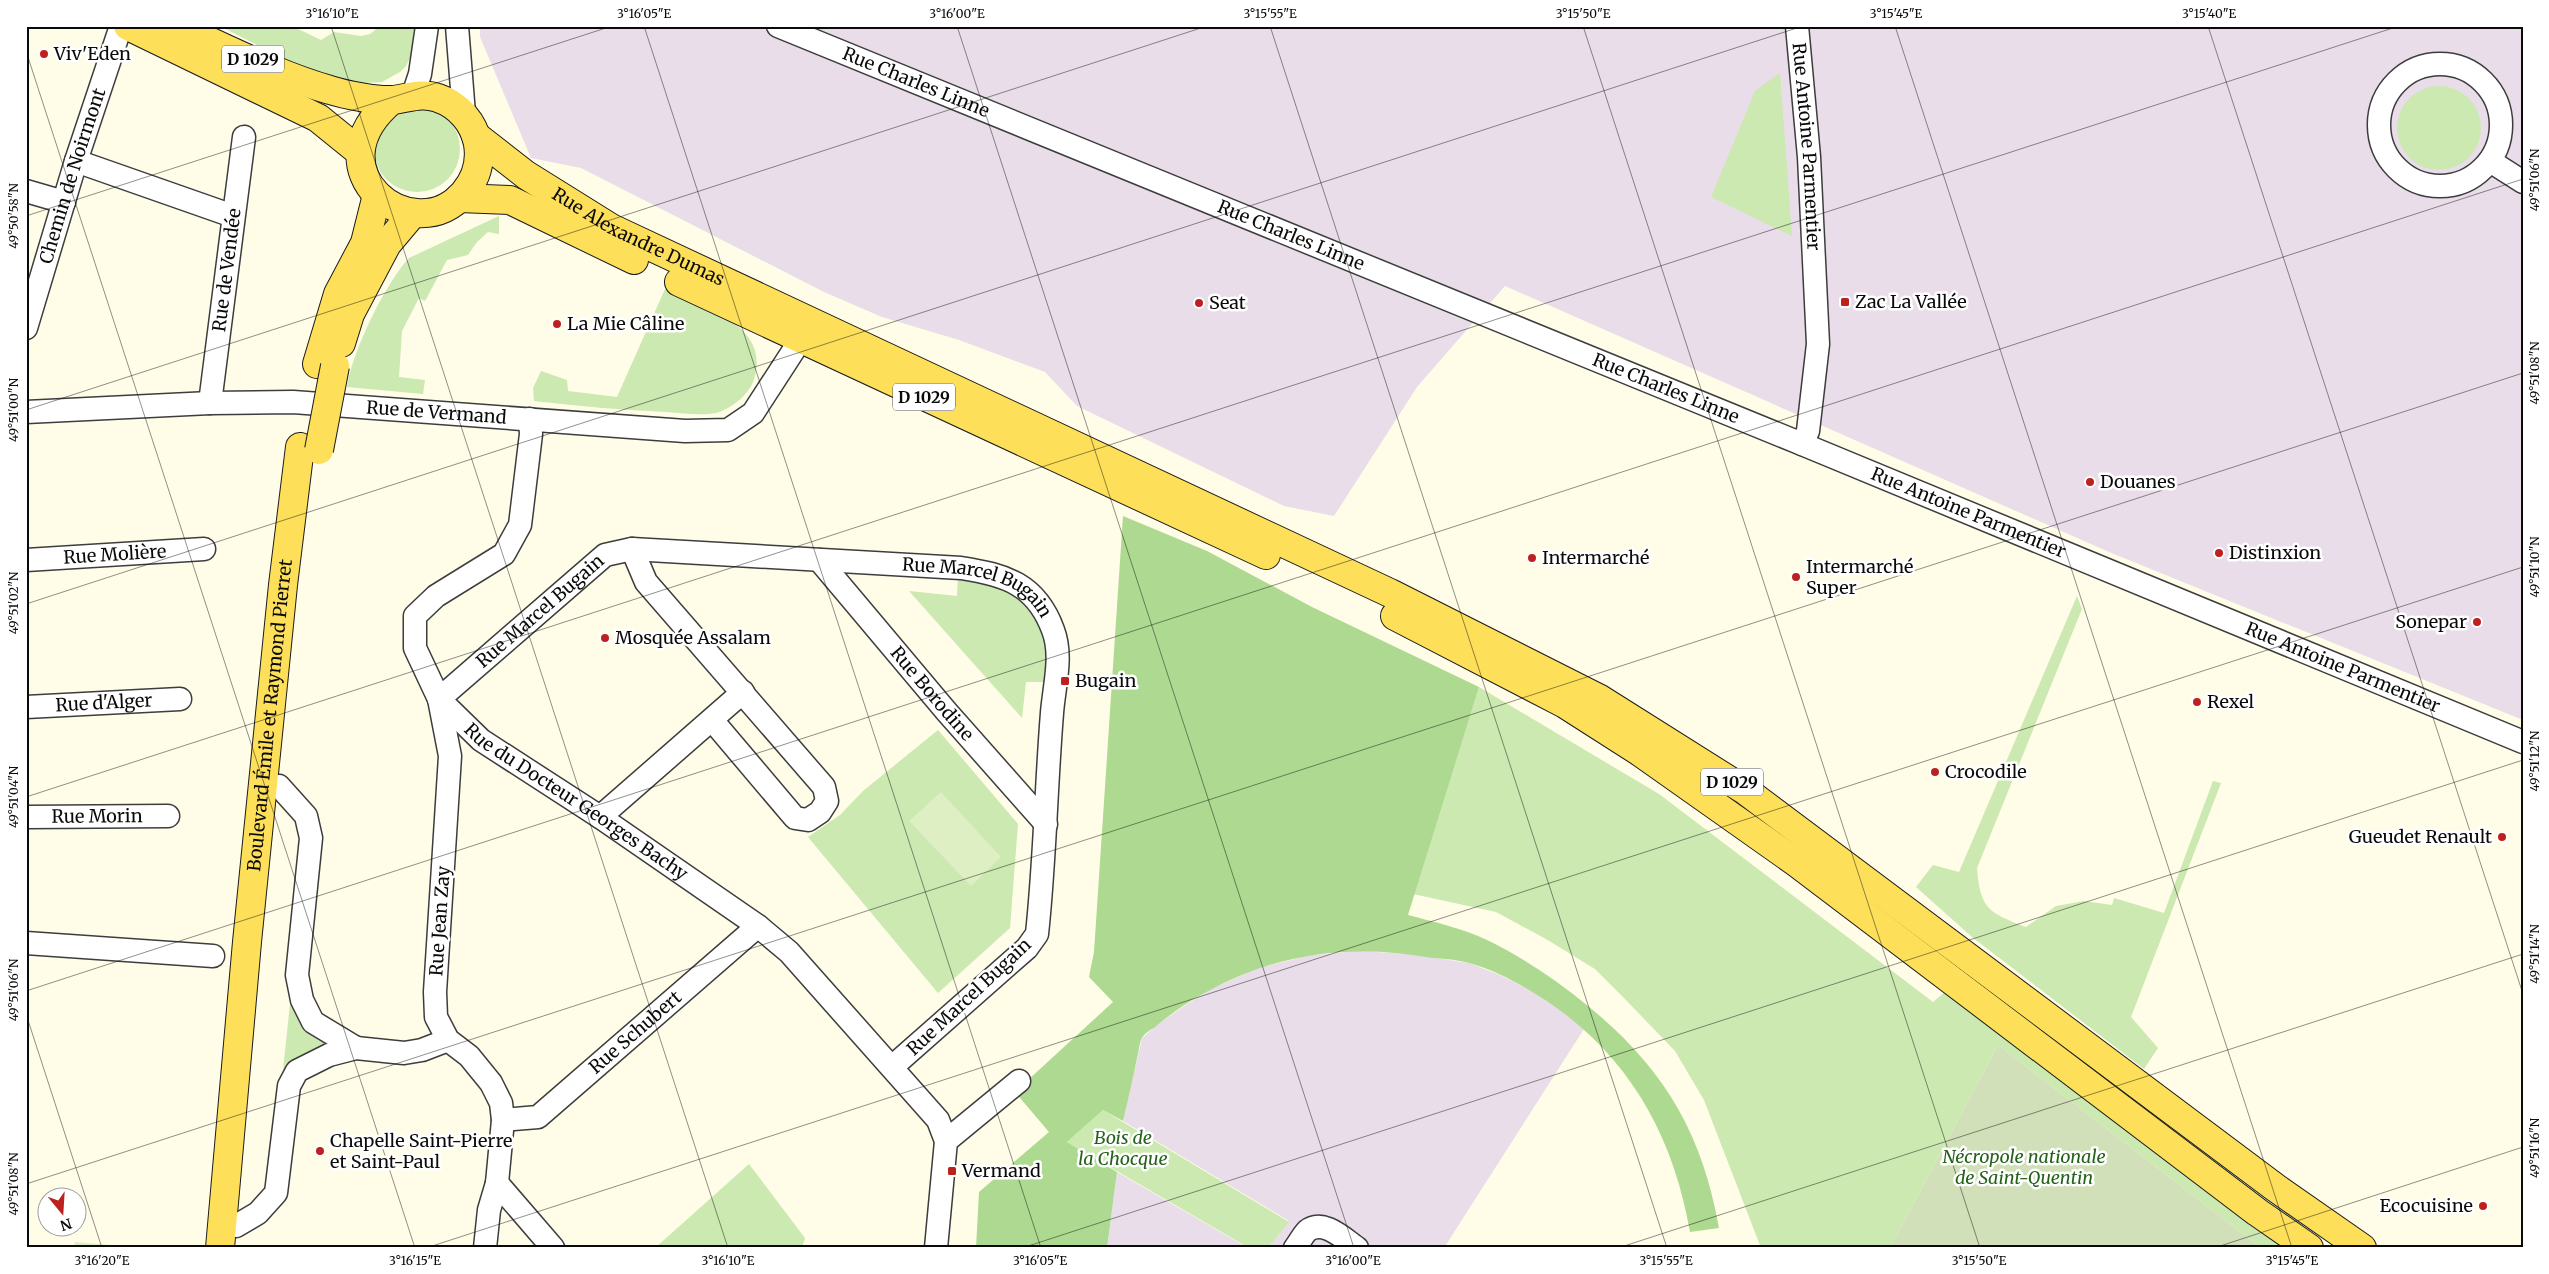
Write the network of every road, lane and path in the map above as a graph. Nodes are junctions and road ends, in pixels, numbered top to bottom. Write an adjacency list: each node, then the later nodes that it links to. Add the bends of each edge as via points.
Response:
1 (120, 26): 12 (street, Chemin de Noirmont)
2 (128, 26): 11 (main road, via 318,118)
3 (176, 26): 8 (main road, D 1029, via 330,90)
4 (427, 26): 8 (street, via 420,74)
5 (457, 26): 9 (street)
6 (778, 26): 27 (street, Rue Charles Linne)
7 (1797, 26): 27 (street, Rue Antoine Parmentier, via 1809,157 1818,344 1808,431)
8 (402, 98): 9 (main road, via 437,97 452,104); 11 (main road, via 369,123)
9 (470, 125): 17 (main road, via 479,153 477,170); 22 (main road, Rue Alexandre Dumas, via 526,175 611,228)
10 (244, 137): 20 (street, Rue de Vendée)
11 (360, 152): 16 (main road, via 367,182)
12 (76, 161): 18 (street, Chemin de Noirmont); 20 (street)
13 (2490, 161): 13 (street, via 2499,142 2502,121 2497,101 2486,84 2470,71 2451,65 2431,64 2412,70 2396,82 2385,99 2379,118 2380,138 2387,156 2400,172 2418,182 2437,186 2458,184 2476,175); 14 (street)
14 (2523, 182)
15 (26, 191): 18 (street)
16 (377, 195): 19 (main road, via 393,207); 23 (main road, Boulevard Émile et Raymond Pierret, via 364,243 338,294)
17 (459, 198): 19 (main road, via 445,208); 22 (main road, Rue Alexandre Dumas, via 510,200)
18 (64, 202): 21 (street, Chemin de Noirmont)
19 (413, 213): 23 (main road, Boulevard Émile et Raymond Pierret, via 387,244)
20 (233, 216): 24 (street, Rue de Vendée)
21 (26, 328)
22 (805, 331): 26 (street, Rue de Vermand, via 753,413 728,430 685,431); 61 (main road, D 1029, via 1389,613 1565,704 1640,752 1797,863); 62 (main road, D 1029, via 1034,427 1496,645 1600,699 1686,751 1792,824 2276,1188)
23 (326, 365): 28 (main road, Boulevard Émile et Raymond Pierret)
24 (210, 403): 25 (street, Rue de Vermand); 26 (street, Rue de Vermand, via 293,402)
25 (26, 412)
26 (530, 420): 35 (street, Rue du Docteur Georges Bachy, via 520,525 504,554 436,596 415,616 415,648)
27 (1802, 444): 38 (street, Rue Antoine Parmentier)
28 (310, 449): 39 (main road, Boulevard Émile et Raymond Pierret, via 300,588); 55 (main road, Boulevard Émile et Raymond Pierret, via 283,585)
29 (204, 549): 31 (street, Rue Molière)
30 (632, 549): 32 (street, Rue Marcel Bugain); 33 (street, via 646,582); 35 (street, Rue Marcel Bugain, via 605,555)
31 (26, 560)
32 (819, 560): 43 (street, Rue Borodine); 43 (street, Rue Marcel Bugain, via 989,572 1006,577 1034,598 1053,630 1058,653)
33 (743, 692): 37 (street); 37 (street, via 824,787 827,801 820,812 808,820 795,818)
34 (180, 699): 36 (street, Rue d'Alger)
35 (439, 699): 42 (street, Rue du Docteur Georges Bachy, via 481,740); 47 (street, Rue Jean Zay, via 450,756 435,992 436,1017)
36 (26, 707)
37 (712, 720): 42 (street)
38 (2523, 742)
39 (278, 786): 48 (street, via 306,816 311,838 297,974 302,1000 313,1022); 54 (main road, Boulevard Émile et Raymond Pierret)
40 (168, 816): 41 (street, Rue Morin)
41 (26, 817)
42 (600, 817): 44 (street, Rue du Docteur Georges Bachy)
43 (1046, 824): 49 (street, Rue Marcel Bugain, via 1037,934 1027,948)
44 (758, 926): 49 (street, Rue du Docteur Georges Bachy, via 789,952); 51 (street, Rue Schubert, via 538,1117)
45 (26, 943): 46 (street)
46 (213, 956)
47 (448, 1040): 48 (street, via 404,1053); 51 (street, Rue Jean Zay, via 469,1056 491,1083 501,1103)
48 (356, 1048): 54 (street, via 329,1055 297,1071 289,1086 276,1193)
49 (892, 1067): 52 (street, Rue du Docteur Georges Bachy, via 938,1120)
50 (1019, 1081): 52 (street)
51 (504, 1120): 53 (street)
52 (946, 1141): 58 (street)
53 (496, 1183): 56 (street, via 489,1210); 57 (street)
54 (235, 1237)
55 (220, 1248)
56 (486, 1248)
57 (553, 1248)
58 (936, 1248)
59 (1295, 1248): 60 (street, via 1308,1231 1318,1226)
60 (1357, 1248)
61 (2308, 1248)
62 (2362, 1248)

